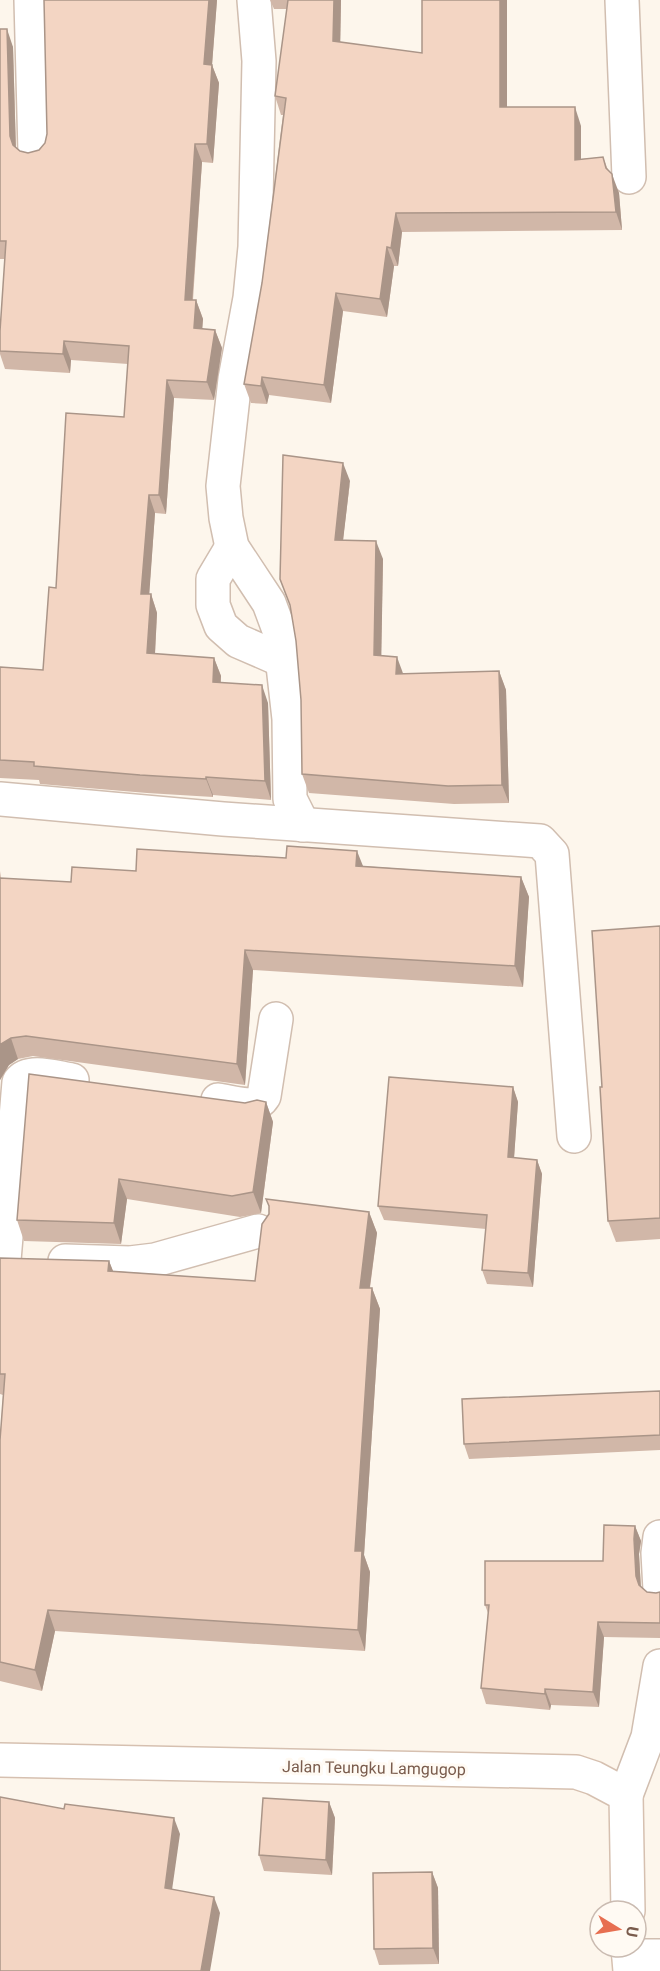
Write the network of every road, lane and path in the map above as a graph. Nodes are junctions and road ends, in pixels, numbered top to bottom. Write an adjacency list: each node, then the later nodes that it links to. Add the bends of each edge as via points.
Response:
1 (31, 0): 4 (street)
2 (254, 0): 6 (street, via 259,61 255,247 223,486)
3 (622, 0): 5 (street)
4 (35, 153)
5 (629, 177)
6 (232, 547): 7 (street, via 269,603); 7 (street, via 213,579 213,605 221,626 238,641)
7 (284, 661): 9 (street, via 290,799)
8 (0, 799): 9 (street)
9 (303, 825): 13 (street, via 540,841 552,854)
10 (276, 1019): 12 (street, via 261,1101 255,1105)
11 (102, 1084): 15 (street, via 31,1075 19,1082)
12 (184, 1095)
13 (574, 1136)
14 (258, 1231): 15 (street, via 155,1260 130,1263)
15 (2, 1260)
16 (660, 1537): 17 (street)
17 (660, 1590)
18 (660, 1666): 20 (street, via 648,1737)
19 (0, 1760): 20 (street, Jalan Teungku Lamgugop, via 576,1772)
20 (626, 1795): 21 (street)
21 (628, 1899)

